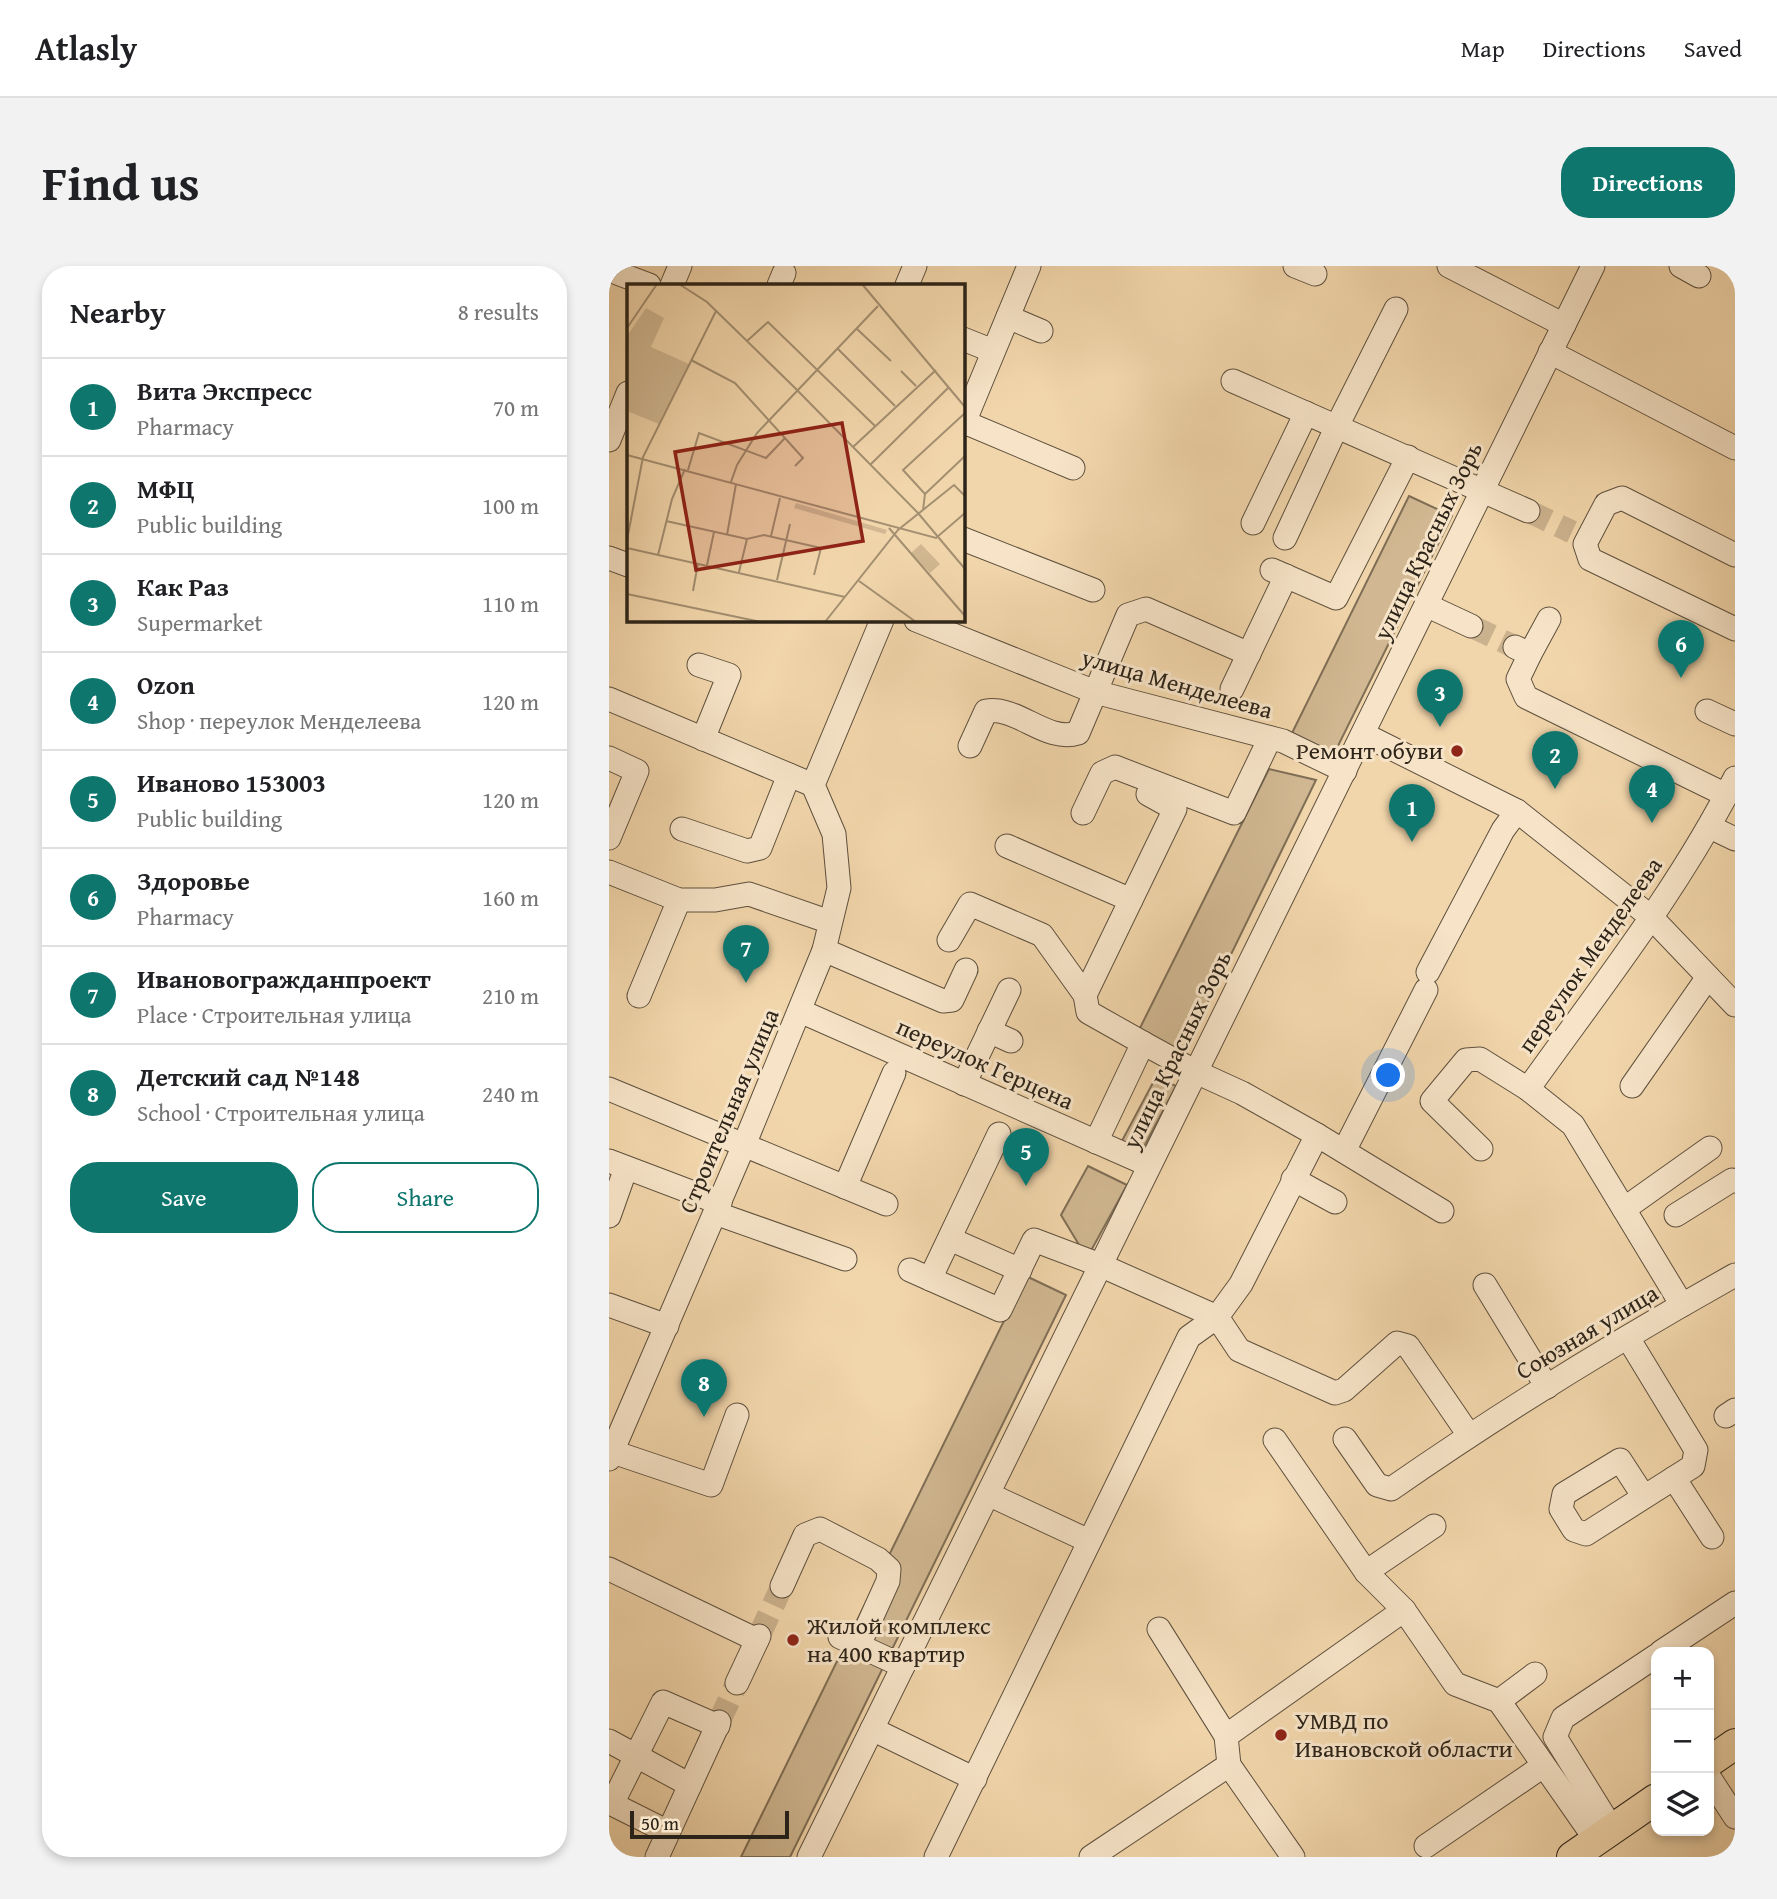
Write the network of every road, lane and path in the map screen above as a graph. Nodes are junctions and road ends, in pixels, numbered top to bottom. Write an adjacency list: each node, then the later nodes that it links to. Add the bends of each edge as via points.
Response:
1 (680, 266): 9 (street)
2 (915, 266): 10 (street)
3 (1029, 266): 12 (street)
4 (1448, 266): 7 (street)
5 (1593, 266): 13 (street, улица Красных Зорь)
6 (609, 270): 8 (street)
7 (1477, 272): 13 (street)
8 (646, 284)
9 (672, 284)
10 (907, 284)
11 (1396, 309): 23 (street)
12 (1008, 317): 14 (street); 16 (street)
13 (1564, 325): 17 (street, улица Красных Зорь)
14 (1041, 331)
15 (964, 339): 16 (street)
16 (993, 351): 21 (street)
17 (1550, 352): 25 (street); 28 (street, улица Красных Зорь)
18 (1233, 380): 20 (street)
19 (627, 395): 24 (street)
20 (1306, 413): 23 (street); 30 (street)
21 (964, 422)
22 (964, 424): 27 (street)
23 (1337, 426): 26 (street); 31 (street)
24 (609, 440)
25 (1735, 448)
26 (1408, 457): 28 (street); 43 (street, via 1336,598 1279,573)
27 (1073, 468)
28 (1482, 490): 29 (street); 37 (street, улица Красных Зорь)
29 (1528, 511)
30 (1253, 523)
31 (1285, 538)
32 (964, 539): 36 (street)
33 (1735, 555): 42 (street, via 1622,498 1606,504 1580,535 1590,559)
34 (609, 558): 35 (street)
35 (627, 565)
36 (1093, 590)
37 (1426, 605): 41 (street); 50 (street, улица Красных Зорь)
38 (1549, 619): 58 (street, via 1523,651 1518,679 1526,697)
39 (880, 621): 57 (street)
40 (918, 621): 46 (street, улица Менделеева)
41 (1471, 626)
42 (1735, 629)
43 (1249, 654): 45 (street); 46 (street, via 1146,609 1128,615)
44 (699, 665): 51 (street, via 729,676)
45 (1232, 689)
46 (1095, 692): 52 (street, улица Менделеева); 53 (street, via 1078,733 1064,737 998,709 986,711)
47 (609, 699): 51 (street)
48 (1707, 711): 49 (street)
49 (1735, 724)
50 (1363, 734): 55 (street, улица Красных Зорь); 60 (street)
51 (702, 738): 56 (street)
52 (1270, 738): 55 (street, улица Менделеева); 61 (street, via 1234,813 1115,766 1103,773)
53 (970, 747)
54 (609, 758): 64 (street, via 637,771)
55 (1345, 771): 84 (street, улица Красных Зорь)
56 (789, 775): 57 (street); 63 (street, via 760,848 747,851)
57 (813, 785): 71 (street, Строительная улица, via 834,834 839,888)
58 (1731, 786): 62 (street, переулок Менделеева)
59 (1148, 794): 69 (street, via 1175,809)
60 (1517, 811): 70 (street); 96 (street, via 1503,830)
61 (1083, 813)
62 (1710, 827): 65 (street); 70 (street, переулок Менделеева)
63 (682, 829)
64 (609, 838)
65 (1735, 839)
66 (1007, 846): 69 (street)
67 (609, 872): 68 (street)
68 (679, 900): 71 (street, via 715,901 749,894); 78 (street)
69 (1131, 900): 77 (street)
70 (1651, 917): 75 (street); 88 (street, переулок Менделеева)
71 (830, 922): 73 (street, Строительная улица)
72 (949, 940): 77 (street, via 970,904 1042,934)
73 (824, 950): 74 (street, via 943,1001 952,1000); 80 (street, Строительная улица)
74 (966, 970)
75 (1708, 977): 79 (street); 87 (street)
76 (1009, 989): 81 (street)
77 (1085, 995): 83 (street, via 1088,1012)
78 (639, 996)
79 (1735, 1006)
80 (800, 1011): 86 (street, переулок Герцена); 93 (street, Строительная улица)
81 (989, 1031): 82 (street); 86 (street)
82 (1011, 1041)
83 (1143, 1043): 84 (street); 92 (street)
84 (1196, 1072): 91 (street); 98 (street, улица Красных Зорь)
85 (894, 1073): 101 (street)
86 (964, 1084): 92 (street, переулок Герцена)
87 (1632, 1086)
88 (1528, 1089): 95 (street, via 1480,1059 1466,1060 1432,1101); 105 (street, via 1573,1125)
89 (609, 1090): 93 (street)
90 (999, 1134): 109 (street)
91 (1317, 1135): 96 (street); 99 (street)
92 (1096, 1142): 98 (street, переулок Герцена)
93 (744, 1145): 101 (street); 104 (street, Строительная улица)
94 (1710, 1148): 105 (street)
95 (1481, 1149)
96 (1344, 1151): 106 (street)
97 (618, 1165): 104 (street); 108 (street)
98 (1149, 1165): 111 (street, улица Красных Зорь)
99 (1293, 1180): 102 (street); 117 (street, via 1241,1284)
100 (1735, 1181): 107 (street)
101 (845, 1187): 103 (street)
102 (1335, 1202)
103 (886, 1204)
104 (717, 1208): 110 (street); 118 (street, Строительная улица)
105 (1624, 1209): 115 (street)
106 (1442, 1211)
107 (1676, 1215)
108 (609, 1216)
109 (950, 1238): 112 (street); 112 (street, via 920,1275 1000,1310)
110 (845, 1259)
111 (1100, 1265): 112 (street, via 1034,1240); 117 (street); 127 (street, улица Красных Зорь)
112 (1020, 1270)
113 (1735, 1275): 115 (street, Союзная улица)
114 (1485, 1285): 120 (street)
115 (1682, 1304): 119 (street, Союзная улица)
116 (609, 1306): 118 (street)
117 (1217, 1317): 122 (street, via 1239,1350 1335,1393 1398,1343 1408,1346); 131 (street, via 1189,1337)
118 (667, 1326): 125 (street, Строительная улица)
119 (1628, 1338): 120 (street, Союзная улица); 126 (street, via 1696,1450 1693,1466)
120 (1547, 1387): 122 (street, Союзная улица)
121 (737, 1415): 125 (street, via 711,1485)
122 (1469, 1435): 123 (street, Союзная улица, via 1391,1489 1377,1485)
123 (1345, 1439)
124 (1275, 1440): 133 (street)
125 (611, 1457)
126 (1674, 1478): 128 (street); 130 (street)
127 (988, 1493): 131 (street); 140 (street, улица Красных Зорь)
128 (1644, 1497)
129 (1434, 1526): 133 (street)
130 (1712, 1536)
131 (1089, 1541): 152 (street)
132 (609, 1569): 142 (street, via 758,1638)
133 (1366, 1572): 136 (street)
134 (782, 1586): 140 (street, via 806,1535 820,1530 878,1559 889,1569 888,1581 850,1641)
135 (1735, 1603): 138 (street)
136 (1404, 1610): 143 (street, via 1455,1684); 145 (street)
137 (1159, 1629): 145 (street)
138 (1669, 1647)
139 (1651, 1659): 158 (street, via 1563,1718 1555,1737)
140 (903, 1666): 144 (street, улица Красных Зорь)
141 (1535, 1674): 143 (street)
142 (737, 1683)
143 (1499, 1701): 151 (street)
144 (872, 1729): 152 (street); 161 (street, улица Красных Зорь)
145 (1226, 1736): 150 (street)
146 (609, 1741): 148 (street)
147 (1735, 1744): 149 (main road)
148 (636, 1756): 153 (street); 153 (street, via 663,1702 719,1724); 157 (street, via 612,1804)
149 (1714, 1759)
150 (1229, 1765): 163 (street); 164 (street)
151 (1543, 1766): 158 (street); 159 (street)
152 (975, 1779): 162 (street)
153 (690, 1785): 157 (street)
154 (1714, 1785): 156 (street)
155 (1651, 1802): 158 (main road)
156 (1735, 1817)
157 (669, 1832): 160 (street)
158 (1604, 1834): 165 (main road)
159 (1426, 1846)
160 (657, 1857)
161 (809, 1857)
162 (936, 1857)
163 (1091, 1857)
164 (1293, 1857)
165 (1572, 1857)

